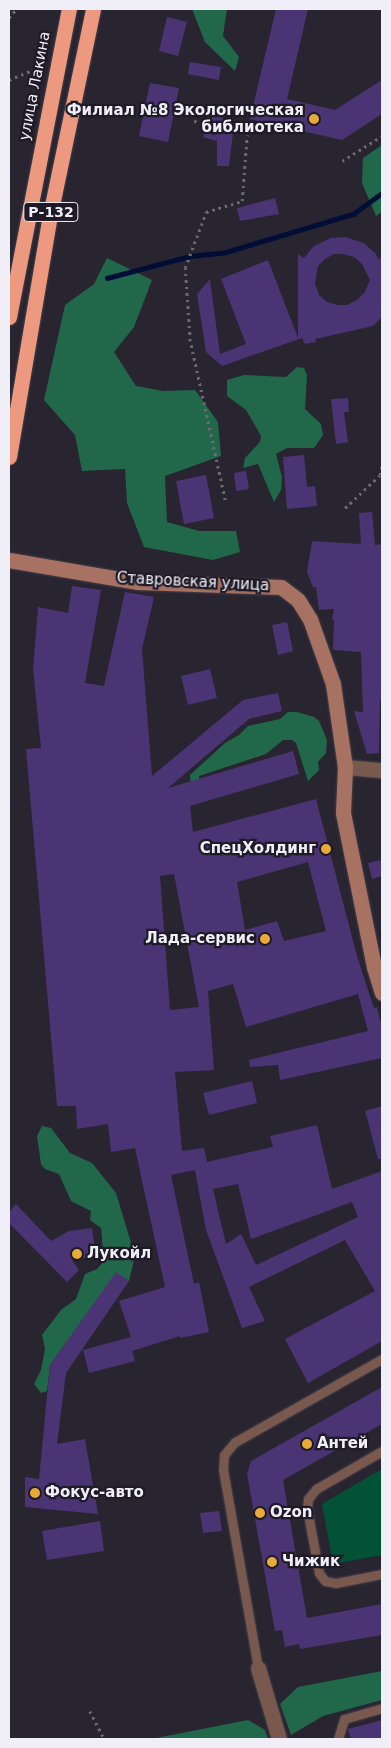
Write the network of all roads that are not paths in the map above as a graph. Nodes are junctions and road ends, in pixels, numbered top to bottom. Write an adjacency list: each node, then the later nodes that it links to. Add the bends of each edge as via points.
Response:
1 (69, 9): 3 (highway, улица Лакина / Р-132)
2 (93, 9): 4 (highway, Р-132, via 50,215)
3 (9, 317)
4 (9, 457)
5 (9, 560): 6 (street, Ставровская улица, via 138,582 281,587 298,600 310,618 326,662 333,684)
6 (344, 767): 7 (street); 8 (street, Ставровская улица, via 343,813)
7 (382, 770)
8 (382, 993)
9 (382, 1359): 12 (lane, via 235,1442 224,1455 223,1470)
10 (382, 1451): 11 (lane, via 316,1489 308,1498 307,1509 319,1573 325,1581 336,1583)
11 (382, 1574)
12 (258, 1668): 14 (street)
13 (382, 1708): 15 (lane, via 344,1719)
14 (279, 1739)
15 (338, 1739)

